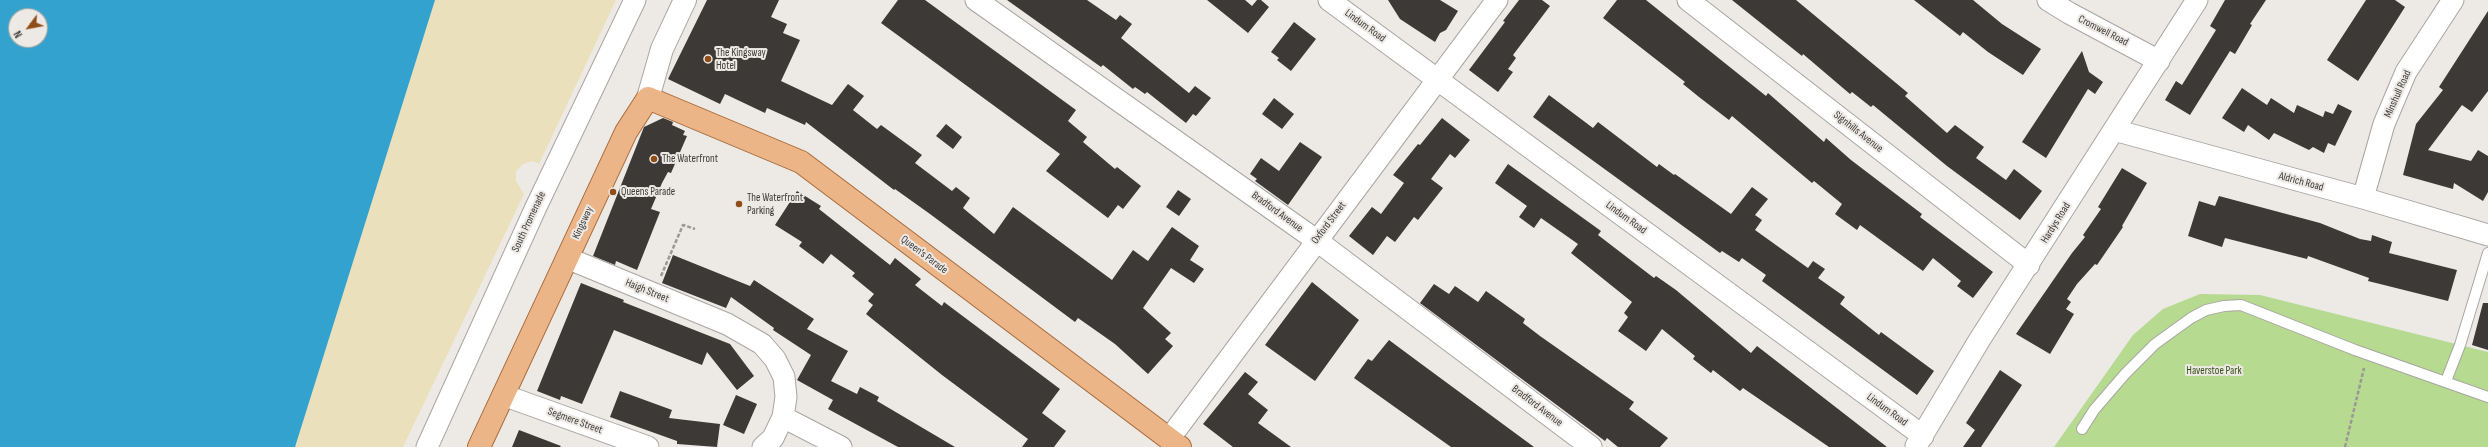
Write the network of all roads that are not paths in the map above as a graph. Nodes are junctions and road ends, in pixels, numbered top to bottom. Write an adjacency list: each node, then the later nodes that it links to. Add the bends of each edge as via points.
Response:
1 (635, 0): 27 (street, South Promenade, via 536,207)
2 (685, 0): 12 (street, Kingsway, via 662,49)
3 (1330, 0): 11 (street, Lindum Road)
4 (1497, 0): 11 (street, Oxford Street)
5 (1688, 0): 19 (street, Signhills Avenue)
6 (2048, 0): 10 (street, Cromwell Road)
7 (2197, 0): 10 (street, Hardys Road)
8 (2453, 0): 14 (street, Minshull Road, via 2406,72 2384,124)
9 (984, 2): 16 (street, Bradford Avenue)
10 (2160, 61): 13 (street, Hardys Road)
11 (1438, 80): 16 (street, Oxford Street); 25 (street, Lindum Road)
12 (648, 98): 18 (main road, Kingsway, via 626,132); 26 (main road, Queen's Parade, via 801,162)
13 (2114, 130): 14 (street, Aldrich Road); 19 (street, Hardys Road)
14 (2364, 198): 15 (street, Aldrich Road)
15 (2488, 235)
16 (1316, 240): 26 (street, Oxford Street); 32 (street, Bradford Avenue)
17 (2488, 253): 20 (lane, via 2460,345)
18 (567, 258): 21 (main road, Kingsway); 23 (street, Haigh Street, via 727,324 762,344 775,359 784,377 786,390)
19 (2030, 264): 25 (street, Hardys Road, via 1980,339)
20 (2446, 381): 22 (lane); 24 (lane, via 2368,355 2241,305 2224,306 2206,310 2191,318 2156,344 2125,374)
21 (503, 395): 28 (main road, Kingsway); 29 (street, Segmere Street)
22 (2488, 397)
23 (783, 417): 30 (street, via 773,438); 31 (street)
24 (2082, 428)
25 (1920, 441)
26 (1171, 444)
27 (427, 447)
28 (479, 447)
29 (648, 447)
30 (763, 447)
31 (841, 447)
32 (1591, 447)

